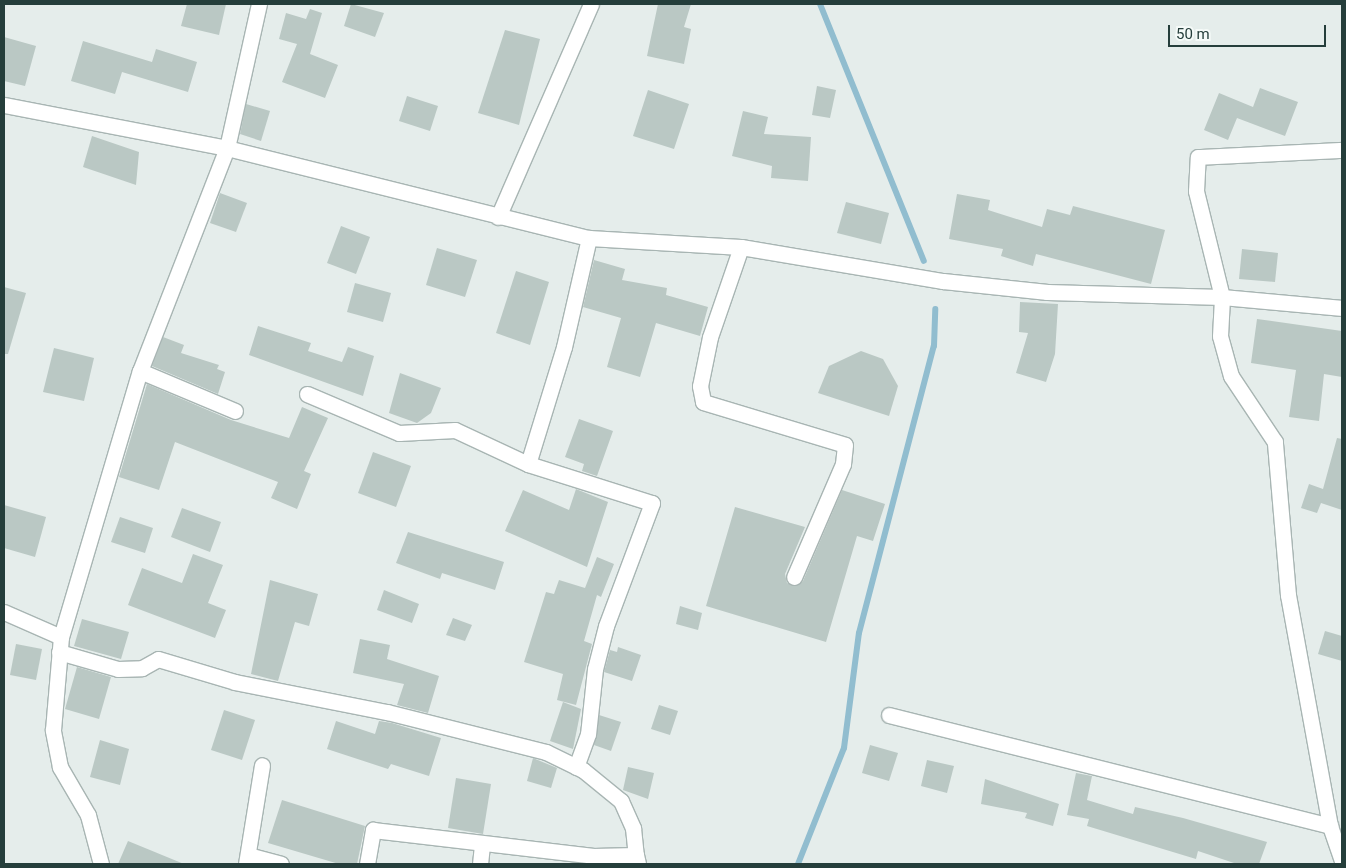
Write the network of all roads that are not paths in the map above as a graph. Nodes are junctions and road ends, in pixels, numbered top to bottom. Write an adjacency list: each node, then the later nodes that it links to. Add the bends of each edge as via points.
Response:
1 (258, 4): 4 (street)
2 (591, 4): 6 (street)
3 (4, 105): 4 (street)
4 (226, 148): 6 (street); 11 (street)
5 (1342, 150): 9 (street, via 1198,157 1196,191)
6 (498, 217): 7 (street)
7 (588, 238): 8 (street); 14 (street, via 564,347)
8 (741, 247): 9 (street, via 943,281 1112,296); 15 (street, via 710,337 700,386 703,402 845,445 843,464)
9 (1222, 297): 10 (street); 22 (street, via 1220,336 1231,376 1275,442 1288,595)
10 (1342, 308)
11 (140, 371): 13 (street); 17 (street)
12 (307, 394): 14 (street, via 399,433 456,430)
13 (235, 411)
14 (528, 464): 21 (street, via 652,504 606,626 595,669 588,734)
15 (794, 576)
16 (4, 612): 17 (street)
17 (61, 637): 18 (street)
18 (59, 652): 21 (street, via 118,669 142,668 158,659 235,682 461,728 546,752); 27 (street, via 53,730 60,767 88,816)
19 (889, 715): 22 (street)
20 (262, 765): 24 (street)
21 (576, 767): 25 (street, via 621,801 633,828)
22 (1330, 826): 26 (street)
23 (482, 845): 25 (street); 29 (street, via 373,830); 30 (street)
24 (247, 859): 28 (street)
25 (637, 860)
26 (1342, 860)
27 (100, 864)
28 (281, 864)
29 (367, 864)
30 (480, 864)

